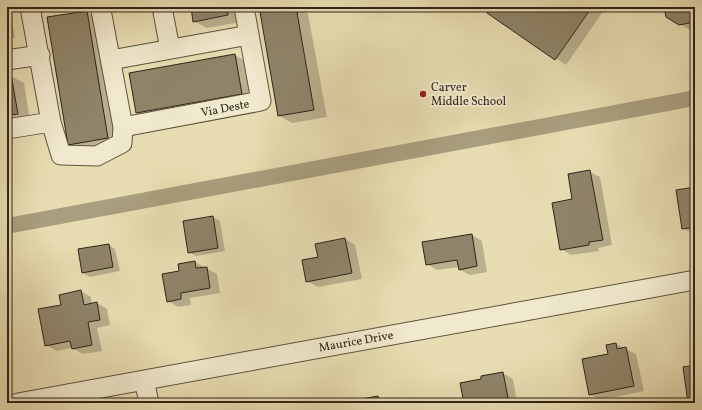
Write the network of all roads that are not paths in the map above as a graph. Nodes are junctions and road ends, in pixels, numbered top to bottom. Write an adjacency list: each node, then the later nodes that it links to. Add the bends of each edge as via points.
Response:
1 (30, 7): 7 (street)
2 (162, 7): 6 (street)
3 (244, 7): 5 (street, Via Deste)
4 (101, 10): 9 (street)
5 (249, 35): 6 (street); 11 (street, Via Deste, via 261,101)
6 (170, 49): 9 (street)
7 (40, 55): 8 (street); 10 (street)
8 (7, 60)
9 (111, 60): 11 (street)
10 (51, 122): 11 (street, via 61,155 97,156 122,143); 12 (street)
11 (123, 127)
12 (7, 129)
13 (695, 280): 14 (street, Maurice Drive)
14 (144, 380): 15 (street, Maurice Drive); 16 (street)
15 (18, 403)
16 (149, 403)

